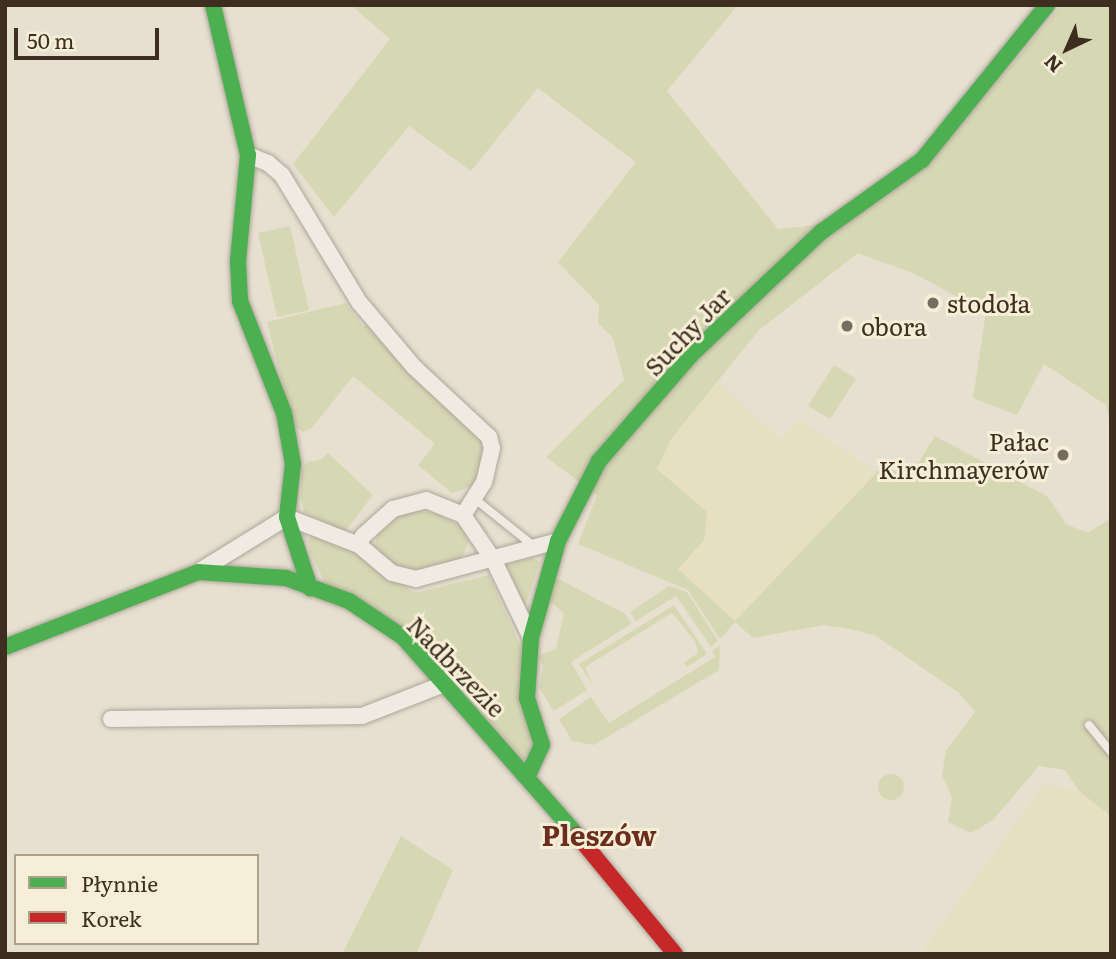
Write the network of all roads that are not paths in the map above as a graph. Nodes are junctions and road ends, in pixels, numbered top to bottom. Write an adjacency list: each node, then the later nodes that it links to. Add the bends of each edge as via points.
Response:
1 (213, 5): 3 (street)
2 (1047, 5): 7 (street, Suchy Jar, via 922,160 821,232 691,355 599,461)
3 (248, 155): 4 (street, via 268,163 293,188 359,302 414,367 489,437 492,448); 6 (street, via 238,261 240,301 284,414 293,464)
4 (475, 499): 5 (street); 9 (lane)
5 (463, 515): 8 (street, via 439,502 412,500 393,509); 10 (street)
6 (287, 517): 8 (street); 11 (street); 12 (street)
7 (558, 541): 9 (street); 13 (street, Suchy Jar)
8 (359, 545): 10 (street, via 392,573 416,579)
9 (537, 549): 10 (street)
10 (494, 561): 13 (street)
11 (198, 572): 12 (street, Nadbrzezie, via 285,578); 14 (street, Nadbrzezie)
12 (310, 587): 15 (street, Nadbrzezie, via 349,601 403,637)
13 (531, 638): 19 (street, Suchy Jar, via 527,698 542,745)
14 (5, 647)
15 (444, 684): 16 (street, via 362,716); 19 (street, Nadbrzezie)
16 (111, 719)
17 (1089, 724): 18 (lane)
18 (1111, 752)
19 (528, 775): 20 (street, Nadbrzezie)
20 (675, 954)

